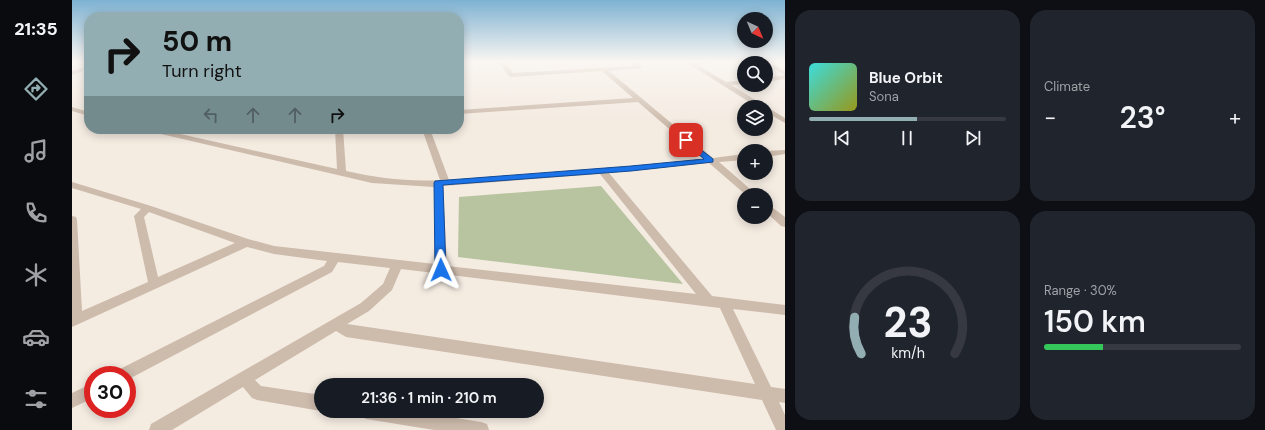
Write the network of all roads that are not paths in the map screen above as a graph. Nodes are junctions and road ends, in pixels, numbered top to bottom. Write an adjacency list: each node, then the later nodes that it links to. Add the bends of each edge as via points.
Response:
1 (618, 82): 5 (street)
2 (722, 82): 4 (street)
3 (737, 83): 4 (street)
4 (725, 84): 6 (street)
5 (639, 100): 8 (street); 18 (street)
6 (751, 100)
7 (76, 110): 10 (street)
8 (464, 112)
9 (773, 114): 11 (street)
10 (72, 118)
11 (785, 121)
12 (180, 134): 20 (street)
13 (339, 134): 20 (street)
14 (427, 134): 21 (street)
15 (785, 152): 16 (street)
16 (773, 153)
17 (737, 158): 18 (street)
18 (710, 160): 19 (street); 23 (street)
19 (602, 171): 21 (street); 34 (street)
20 (342, 174): 21 (street, via 372,180)
21 (442, 183): 32 (street)
22 (75, 188): 24 (street)
23 (744, 188)
24 (148, 208): 28 (street); 33 (street, via 139,216)
25 (773, 213): 27 (street)
26 (72, 220): 30 (street)
27 (785, 223)
28 (246, 243): 29 (street, via 274,250); 33 (street)
29 (335, 257): 31 (street); 39 (street, via 328,269)
30 (73, 262): 37 (street)
31 (397, 265): 32 (street); 38 (street, via 388,287 366,307)
32 (441, 270): 34 (street)
33 (154, 284): 37 (street)
34 (709, 301): 35 (street)
35 (724, 303): 36 (street); 41 (street)
36 (785, 310)
37 (74, 320)
38 (337, 324): 40 (street); 41 (street, via 346,331)
39 (136, 368)
40 (245, 378): 45 (street, via 257,393); 47 (street)
41 (767, 393): 43 (street); 49 (street)
42 (84, 395): 44 (street)
43 (785, 396)
44 (72, 401)
45 (314, 403)
46 (408, 418): 48 (street)
47 (156, 430)
48 (481, 430)
49 (784, 430)

